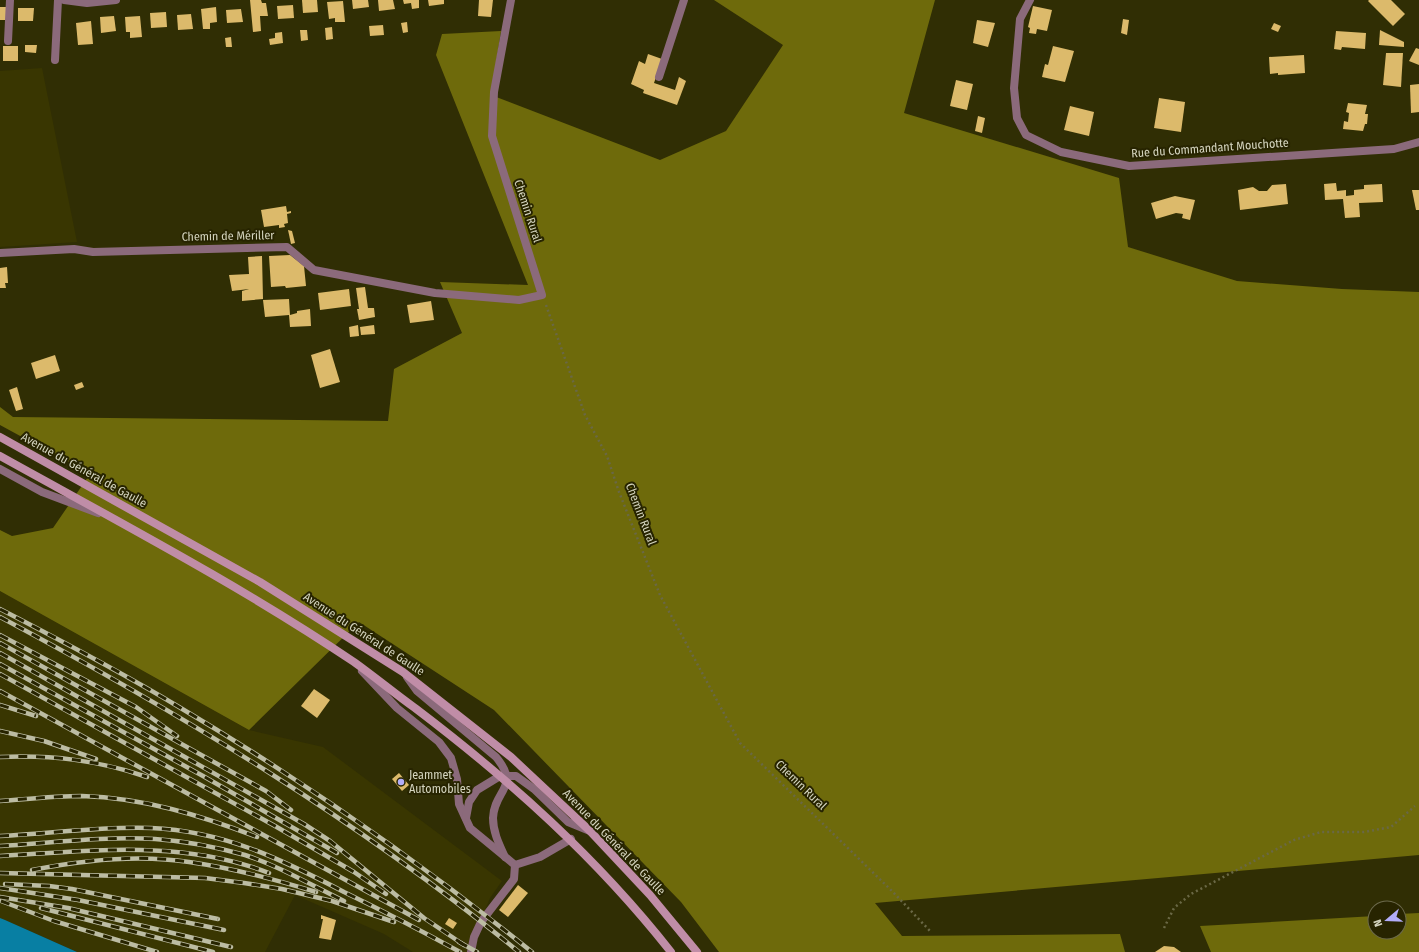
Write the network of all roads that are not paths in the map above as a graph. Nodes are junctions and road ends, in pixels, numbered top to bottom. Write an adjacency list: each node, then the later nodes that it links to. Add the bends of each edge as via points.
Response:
1 (10, 0): 8 (street)
2 (58, 0): 9 (street)
3 (64, 0): 4 (street, via 87,3)
4 (116, 0)
5 (511, 0): 13 (street, Chemin Rural, via 494,92 492,136)
6 (684, 0): 10 (street)
7 (1030, 0): 11 (street, Rue du Commandant Mouchotte, via 1020,19 1014,88 1016,118 1026,135 1061,152 1128,166 1394,149)
8 (8, 41)
9 (55, 60)
10 (659, 77)
11 (1419, 142)
12 (0, 253): 13 (street, Chemin de Mériller, via 74,249 93,252 287,247 314,270 435,293 519,300)
13 (542, 295)
14 (0, 437): 19 (main road, Avenue du Général de Gaulle, via 260,582)
15 (0, 456): 17 (main road)
16 (0, 469): 17 (street, via 42,492)
17 (113, 519): 18 (main road, via 255,601)
18 (354, 663): 20 (main road); 21 (street, via 397,708 439,742 451,758 457,779 459,804)
19 (403, 672): 20 (street, via 417,691 496,757 505,767); 22 (main road, Avenue du Général de Gaulle, via 511,756)
20 (504, 778): 21 (street, via 477,790 469,802); 22 (street, via 516,776 534,789 568,822); 23 (main road); 24 (street, via 493,818 495,834)
21 (466, 818): 24 (street, via 470,828)
22 (590, 831): 28 (main road, Avenue du Général de Gaulle, via 650,894)
23 (571, 839): 25 (street, via 540,857); 27 (main road, via 643,916)
24 (506, 858): 25 (street)
25 (515, 865): 26 (street, via 514,879 481,922)
26 (471, 952)
27 (671, 952)
28 (697, 952)

